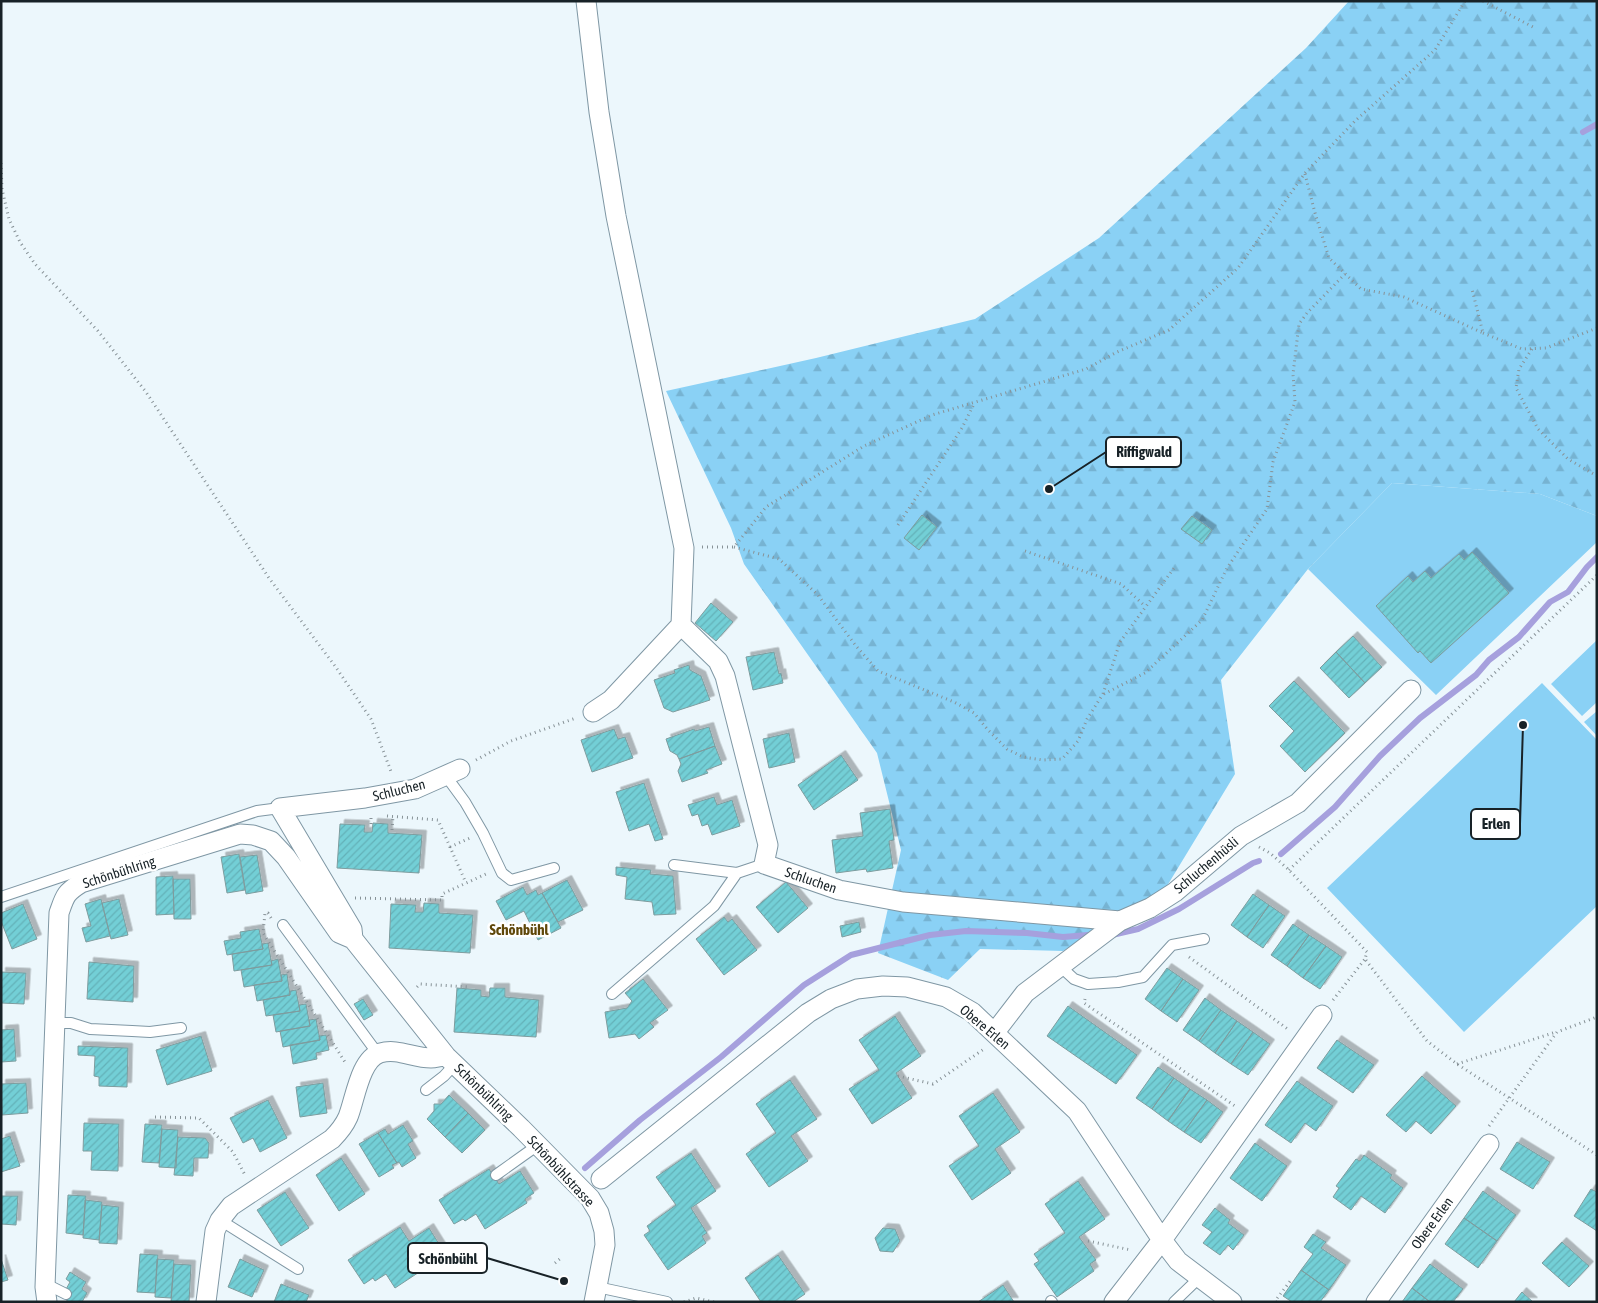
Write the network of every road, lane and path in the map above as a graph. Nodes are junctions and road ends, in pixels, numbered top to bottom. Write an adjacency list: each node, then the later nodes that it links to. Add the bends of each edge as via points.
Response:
1 (586, 1): 16 (street, via 616,216)
2 (1465, 1): 6 (path, via 1435,50 1356,120)
3 (1483, 1): 4 (path)
4 (1534, 28)
5 (1, 163): 26 (path, via 7,211 20,242 35,264 98,331 146,392 269,578 335,666 371,719)
6 (1305, 173): 7 (path, via 1329,258); 12 (path, via 1238,268 1169,330 1086,369)
7 (1345, 274): 10 (path, via 1361,289 1404,296); 23 (path, via 1299,324 1293,374 1295,402 1272,462 1267,509 1227,568 1202,620 1145,673)
8 (1472, 290): 10 (path)
9 (1597, 328): 11 (path, via 1546,348)
10 (1484, 333): 11 (path, via 1522,349)
11 (1532, 349): 13 (path, via 1518,369 1516,388 1538,429 1568,459)
12 (974, 403): 14 (path, via 962,428); 15 (path, via 932,415 864,446 766,507)
13 (1597, 476)
14 (898, 525)
15 (734, 547): 16 (path); 23 (path, via 779,559 818,596 878,671 974,713 1007,749 1023,757 1062,759 1078,742 1087,719)
16 (684, 548): 21 (street)
17 (1025, 551): 20 (path, via 1121,584)
18 (1174, 568): 20 (path)
19 (1597, 575): 38 (path)
20 (1146, 606): 23 (path, via 1120,642)
21 (681, 625): 24 (street, via 611,700); 34 (street, via 718,660 725,676 768,845)
22 (1411, 690): 33 (street, Schluchenhüsli, via 1298,803)
23 (1103, 694)
24 (593, 712): 25 (path, via 511,741)
25 (453, 773): 26 (street, Schluchen); 36 (lane)
26 (399, 792): 27 (street, Schluchen)
27 (280, 808): 41 (lane, via 257,811); 46 (street, via 352,929)
28 (371, 814): 29 (path)
29 (379, 815)
30 (386, 816): 31 (path)
31 (393, 816): 32 (path); 40 (path, via 438,820)
32 (392, 830)
33 (1241, 836): 38 (path, via 1270,853); 44 (street, Schluchenhüsli, via 1175,892)
34 (764, 864): 39 (lane); 44 (street, Schluchen, via 839,890 904,902)
35 (674, 865): 39 (lane)
36 (500, 868): 37 (lane, via 511,880); 40 (path)
37 (554, 868)
38 (1288, 870): 49 (path, via 1367,952)
39 (736, 873): 54 (lane, via 714,906)
40 (466, 883): 42 (path, via 442,894 442,900 357,896)
41 (1, 897)
42 (351, 901)
43 (265, 913): 64 (path, via 263,933)
44 (1120, 921): 50 (street, Schluchenhüsli)
45 (283, 925): 62 (lane)
46 (353, 939): 57 (street, Schönbühlring, via 339,933 286,856 271,841 253,834 227,837 68,891 59,914); 63 (street, Schönbühlring)
47 (1204, 939): 48 (lane)
48 (1172, 945): 51 (lane, via 1142,977); 60 (path)
49 (1365, 959): 55 (path); 65 (path, via 1427,1041)
50 (1061, 967): 51 (lane, via 1074,979); 61 (street, Schluchenhüsli, via 1025,994)
51 (1088, 984): 69 (path, via 1084,1003)
52 (470, 986): 53 (path, via 420,984)
53 (416, 988)
54 (612, 994)
55 (1322, 1015): 79 (street)
56 (1597, 1017): 59 (path)
57 (55, 1023): 58 (lane, via 90,1029 150,1032); 87 (street, Schönbühlring)
58 (180, 1028)
59 (1557, 1032): 65 (path); 68 (path)
60 (1294, 1033)
61 (997, 1034): 66 (path, via 992,1043 933,1084); 76 (street, Obere Erlen, via 972,1012 946,997 906,987 857,989 808,1013); 79 (street, Obere Erlen, via 1077,1112)
62 (378, 1054): 63 (street, Schönbühlring, via 401,1052); 77 (street, via 370,1059 361,1075 342,1130)
63 (450, 1060): 67 (lane, via 444,1076); 71 (street, Schönbühlring)
64 (346, 1064)
65 (1457, 1064): 68 (path)
66 (898, 1076)
67 (426, 1090)
68 (1509, 1098): 72 (path, via 1480,1138); 74 (path)
69 (1239, 1109)
70 (155, 1117): 77 (path, via 199,1118 233,1152)
71 (522, 1128): 73 (street, Schönbühlstrasse)
72 (1489, 1144): 98 (street, Obere Erlen)
73 (538, 1145): 75 (lane); 89 (street, Schönbühlstrasse, via 590,1198 599,1212 605,1245)
74 (1597, 1156)
75 (496, 1175)
76 (601, 1179)
77 (253, 1191): 78 (street, via 231,1206)
78 (220, 1220): 84 (lane); 90 (street, via 215,1231)
79 (1162, 1240): 85 (street, Obere Erlen, via 1178,1261); 94 (street)
80 (1088, 1242): 81 (path)
81 (1132, 1250)
82 (562, 1257): 83 (path)
83 (555, 1263)
84 (298, 1269)
85 (1199, 1278): 95 (lane); 96 (street, Obere Erlen)
86 (1291, 1280): 97 (path)
87 (46, 1294): 88 (lane, via 52,1287)
88 (66, 1294)
89 (596, 1294): 91 (lane)
90 (206, 1302)
91 (667, 1302)
92 (684, 1302): 93 (path, via 696,1298)
93 (714, 1302)
94 (1114, 1302)
95 (1174, 1302)
96 (1232, 1302)
97 (1276, 1302)
98 (1376, 1302)

